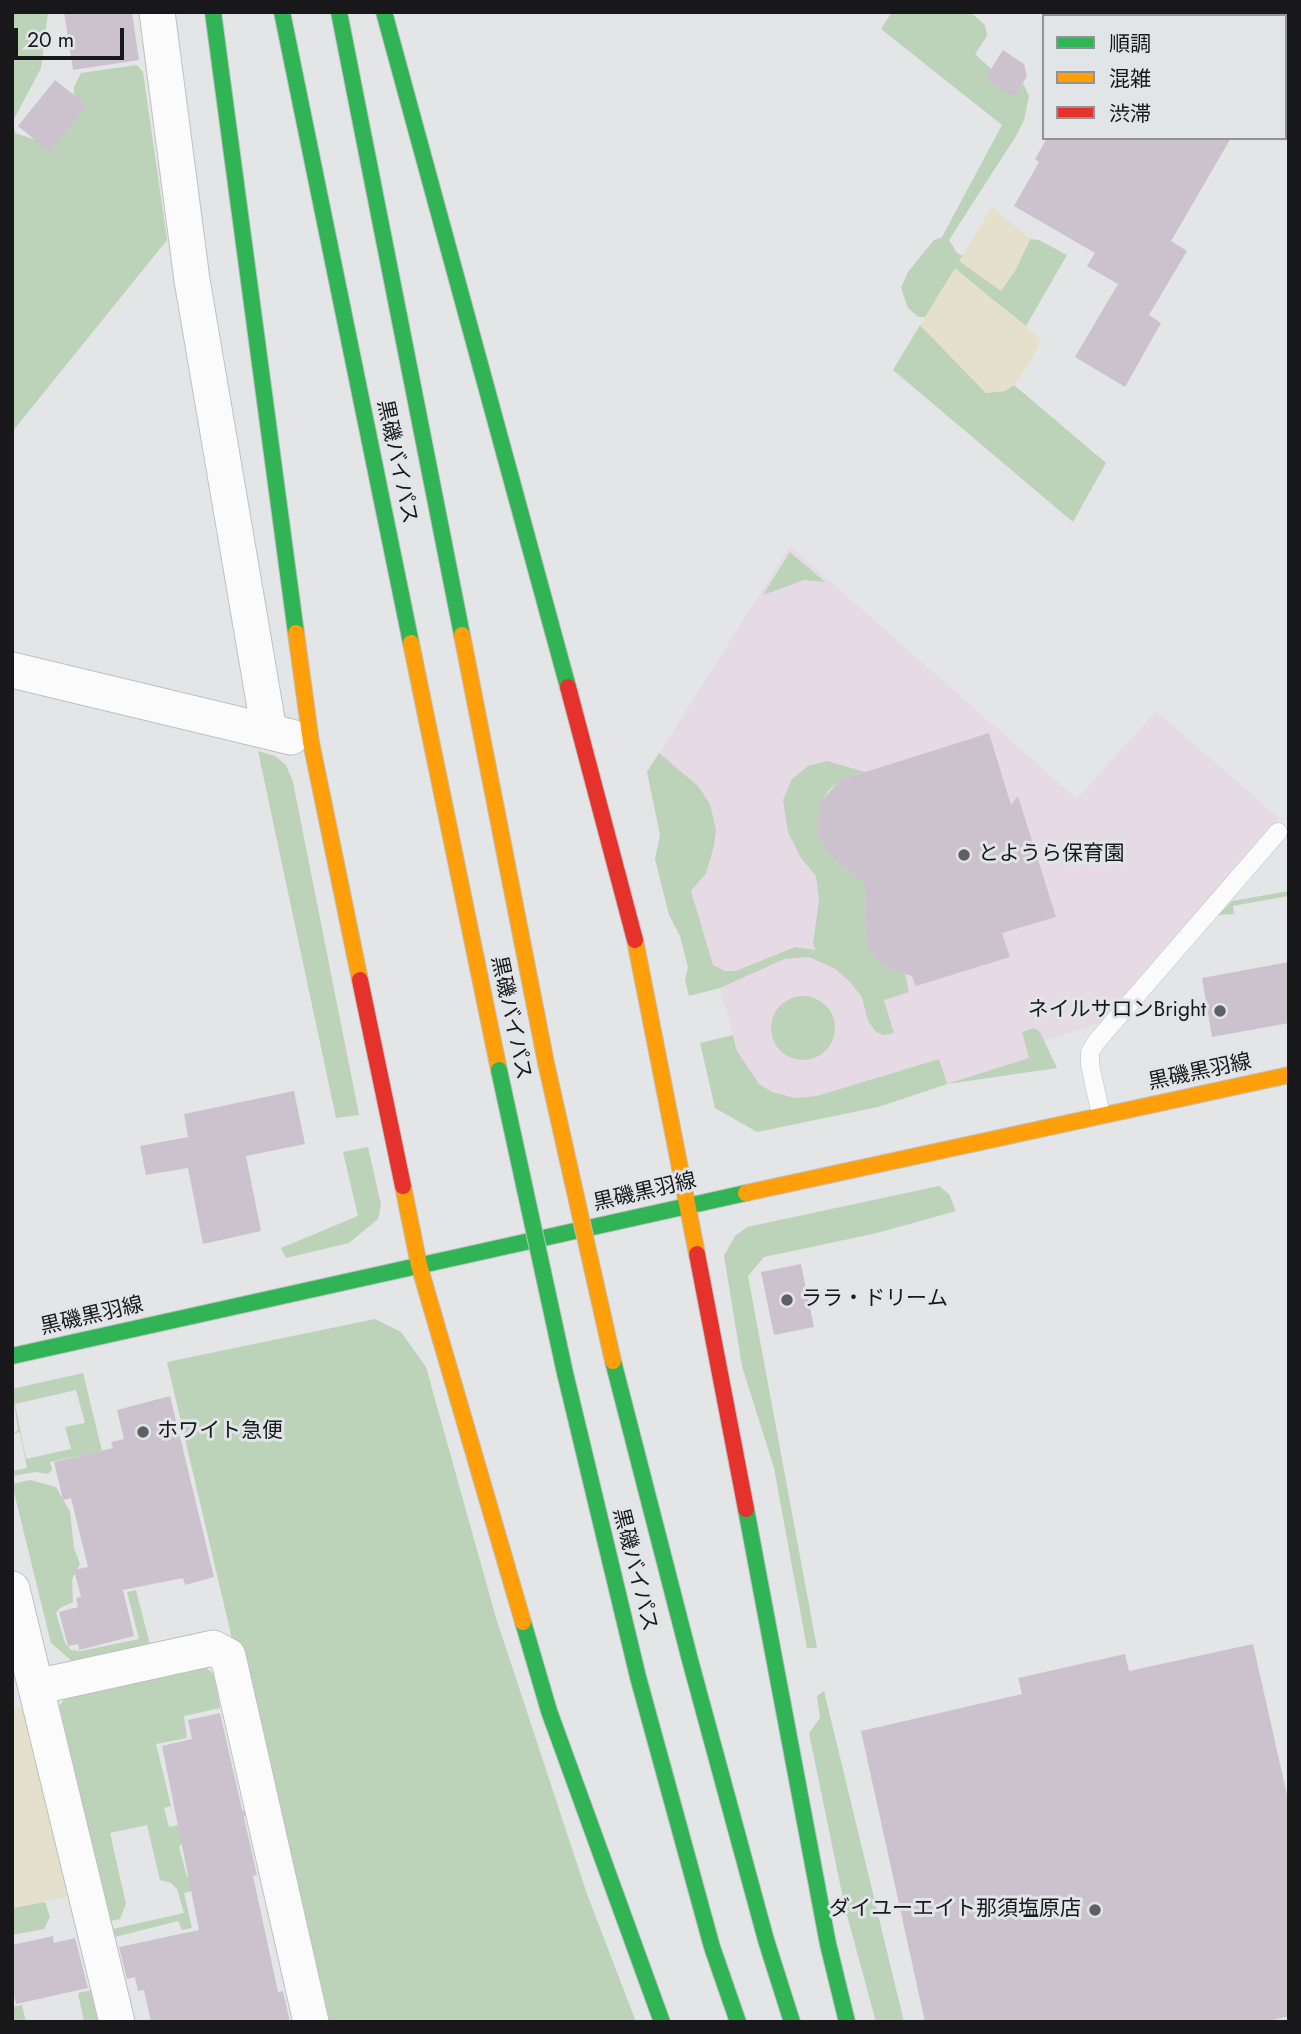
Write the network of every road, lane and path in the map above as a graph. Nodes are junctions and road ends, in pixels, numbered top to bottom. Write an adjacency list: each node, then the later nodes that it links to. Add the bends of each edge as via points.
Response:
1 (157, 12): 7 (street, via 192,280)
2 (213, 12): 8 (main road)
3 (282, 12): 20 (main road, 黒磯バイパス, bridge, via 565,1373 638,1677 712,1947)
4 (339, 12): 21 (main road, 黒磯バイパス, bridge, via 546,1063 613,1361 690,1660)
5 (384, 12): 12 (main road, via 630,915)
6 (12, 670): 7 (street)
7 (269, 731): 8 (street)
8 (311, 742): 13 (main road)
9 (1278, 832): 11 (lane, via 1090,1052)
10 (1289, 1075): 11 (main road, 黒磯黒羽線)
11 (1101, 1115): 12 (main road, 黒磯黒羽線)
12 (688, 1205): 13 (main road, 黒磯黒羽線); 22 (main road, via 807,1836)
13 (419, 1265): 14 (main road, 黒磯黒羽線); 19 (main road, via 549,1711)
14 (12, 1356)
15 (12, 1589): 16 (street)
16 (36, 1686): 17 (street); 18 (street, via 213,1648 228,1656)
17 (117, 2022)
18 (311, 2022)
19 (662, 2022)
20 (738, 2022)
21 (792, 2022)
22 (847, 2022)

